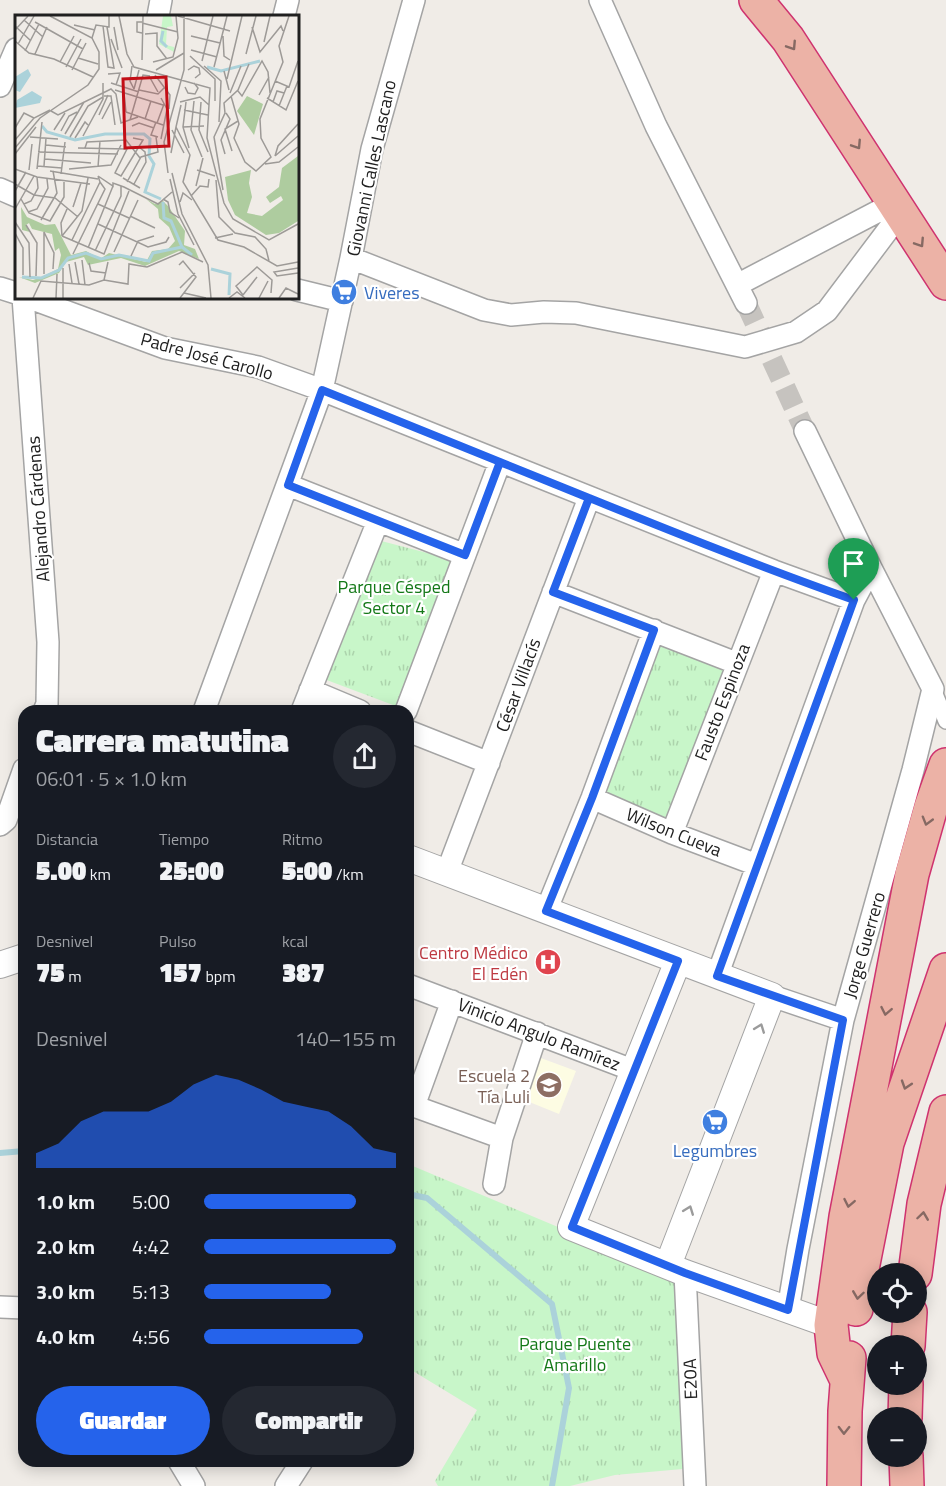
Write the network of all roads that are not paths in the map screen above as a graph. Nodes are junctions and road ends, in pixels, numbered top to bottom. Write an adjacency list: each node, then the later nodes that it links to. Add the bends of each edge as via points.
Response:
1 (161, 0): 6 (street)
2 (288, 0): 7 (street)
3 (414, 0): 13 (street, Giovanni Calles Lascano, via 372,148)
4 (600, 0): 12 (street, via 656,126 742,294)
5 (756, 0): 12 (highway, one-way to 12, via 788,39)
6 (158, 15)
7 (284, 15)
8 (15, 51): 9 (street)
9 (0, 86)
10 (0, 189): 11 (street)
11 (15, 196)
12 (897, 208): 13 (street, via 827,311 796,332 746,347 576,313 511,315 484,310); 14 (highway, one-way to 14)
13 (351, 258): 20 (street, Giovanni Calles Lascano)
14 (946, 283)
15 (0, 288): 17 (street)
16 (298, 290): 20 (street)
17 (15, 293)
18 (22, 298): 36 (street, Alejandro Cárdenas)
19 (30, 298): 21 (street, Padre José Carollo, via 165,348 258,367)
20 (342, 301): 21 (street, Giovanni Calles Lascano)
21 (322, 390): 23 (street, Padre José Carollo); 24 (street, Giovanni Calles Lascano)
22 (805, 430): 28 (street)
23 (500, 462): 25 (street, Padre José Carollo); 27 (street)
24 (288, 485): 26 (street); 37 (street, Giovanni Calles Lascano)
25 (589, 498): 29 (street, Padre José Carollo); 30 (street, César Villacís)
26 (378, 521): 27 (street); 34 (street)
27 (465, 555): 40 (street)
28 (871, 568): 31 (street); 35 (street)
29 (774, 571): 31 (street, Padre José Carollo); 33 (street, Fausto Espinoza)
30 (553, 592): 32 (street); 43 (street, César Villacís)
31 (854, 600): 50 (street)
32 (654, 630): 33 (street); 46 (street)
33 (736, 663): 48 (street, Fausto Espinoza)
34 (310, 690): 38 (street); 39 (street)
35 (933, 691): 41 (street); 61 (street, Jorge Guerrero)
36 (51, 705)
37 (206, 705)
38 (304, 705)
39 (346, 705)
40 (408, 705)
41 (946, 721)
42 (414, 733): 43 (street)
43 (489, 763): 51 (street, César Villacís)
44 (946, 765): 74 (highway, one-way to 74, via 912,874 846,1216)
45 (18, 786): 47 (street, via 6,820)
46 (592, 798): 48 (street, Wilson Cueva); 52 (street)
47 (0, 825)
48 (672, 833): 50 (street, Wilson Cueva)
49 (414, 860): 51 (street)
50 (757, 865): 57 (street)
51 (447, 872): 52 (street)
52 (546, 911): 54 (street)
53 (18, 959): 55 (street)
54 (678, 961): 57 (street); 63 (street)
55 (0, 964)
56 (946, 970): 75 (highway, one-way to 75, via 887,1143)
57 (717, 976): 59 (street)
58 (414, 987): 60 (street, Vinicio Angulo Ramírez)
59 (772, 996): 61 (street); 70 (street, one-way to 59)
60 (452, 1001): 62 (street, Vinicio Angulo Ramírez); 64 (street)
61 (843, 1020): 73 (street, Jorge Guerrero)
62 (537, 1034): 63 (street, Vinicio Angulo Ramírez); 67 (street)
63 (635, 1071): 70 (street, via 572,1227)
64 (414, 1097)
65 (414, 1106): 67 (street)
66 (946, 1112): 69 (highway, one-way to 66, via 924,1204)
67 (502, 1138): 68 (street)
68 (494, 1184)
69 (916, 1263)
70 (676, 1269): 73 (street); 79 (street, E20A)
71 (0, 1307): 72 (street)
72 (18, 1308)
73 (788, 1310): 74 (street)
74 (831, 1325): 75 (highway, via 834,1353)
75 (846, 1378): 80 (highway, one-way to 80)
76 (183, 1467): 78 (street)
77 (906, 1467): 81 (highway)
78 (194, 1486)
79 (695, 1486)
80 (844, 1486)
81 (907, 1486)

